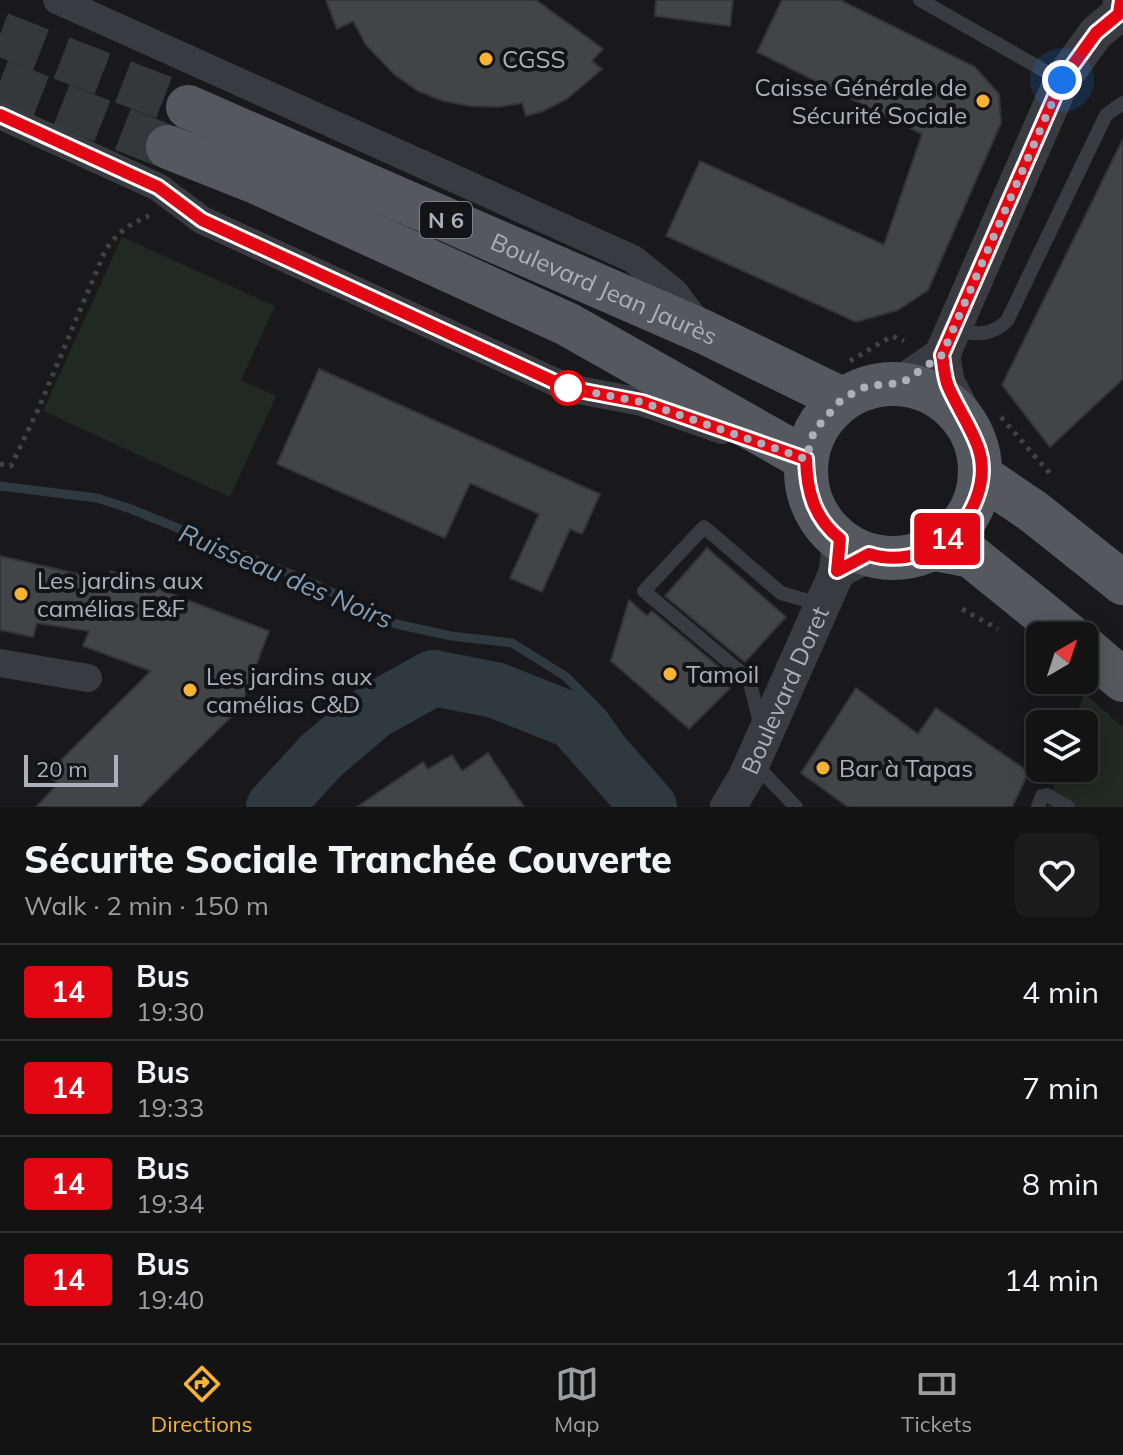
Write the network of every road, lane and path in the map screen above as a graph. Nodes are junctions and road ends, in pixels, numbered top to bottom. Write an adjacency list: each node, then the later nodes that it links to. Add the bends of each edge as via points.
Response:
1 (57, 0): 10 (street, via 633,259 674,292)
2 (920, 0): 4 (lane)
3 (1121, 11): 4 (street, via 1096,33)
4 (1062, 80): 11 (street)
5 (1123, 103): 11 (lane, via 1106,115 1007,321 983,335)
6 (188, 107): 10 (main road, Boulevard Jean Jaurès / N 6)
7 (0, 115): 9 (street, via 158,187)
8 (168, 147): 15 (main road, Boulevard Jean Jaurès / N 6, via 567,324)
9 (179, 204): 15 (street, via 202,220 568,388 642,402); 16 (path, via 130,224 105,251 11,466)
10 (704, 332): 13 (main road, Boulevard Jean Jaurès / N 6)
11 (948, 343): 12 (street); 14 (street, via 947,383)
12 (902, 383): 13 (main road, via 867,386); 14 (main road)
13 (842, 399): 15 (main road, via 814,431)
14 (983, 418): 17 (main road); 18 (path)
15 (806, 459): 20 (main road, via 806,484 816,513)
16 (0, 464)
17 (981, 476): 19 (main road, via 969,517); 21 (main road)
18 (1056, 480)
19 (934, 549): 20 (main road, via 882,558); 23 (main road, via 971,556)
20 (849, 555): 22 (street, Boulevard Doret)
21 (1123, 583)
22 (822, 605): 28 (street, Boulevard Doret); 28 (lane, via 781,593 704,527 644,591 749,679)
23 (1053, 622)
24 (1098, 659): 27 (main road)
25 (0, 663): 26 (street)
26 (88, 678)
27 (1123, 680)
28 (758, 750): 29 (street, Boulevard Doret); 30 (lane)
29 (728, 807)
30 (796, 807)
31 (1038, 807): 32 (lane, via 1047,795)
32 (1068, 807)

